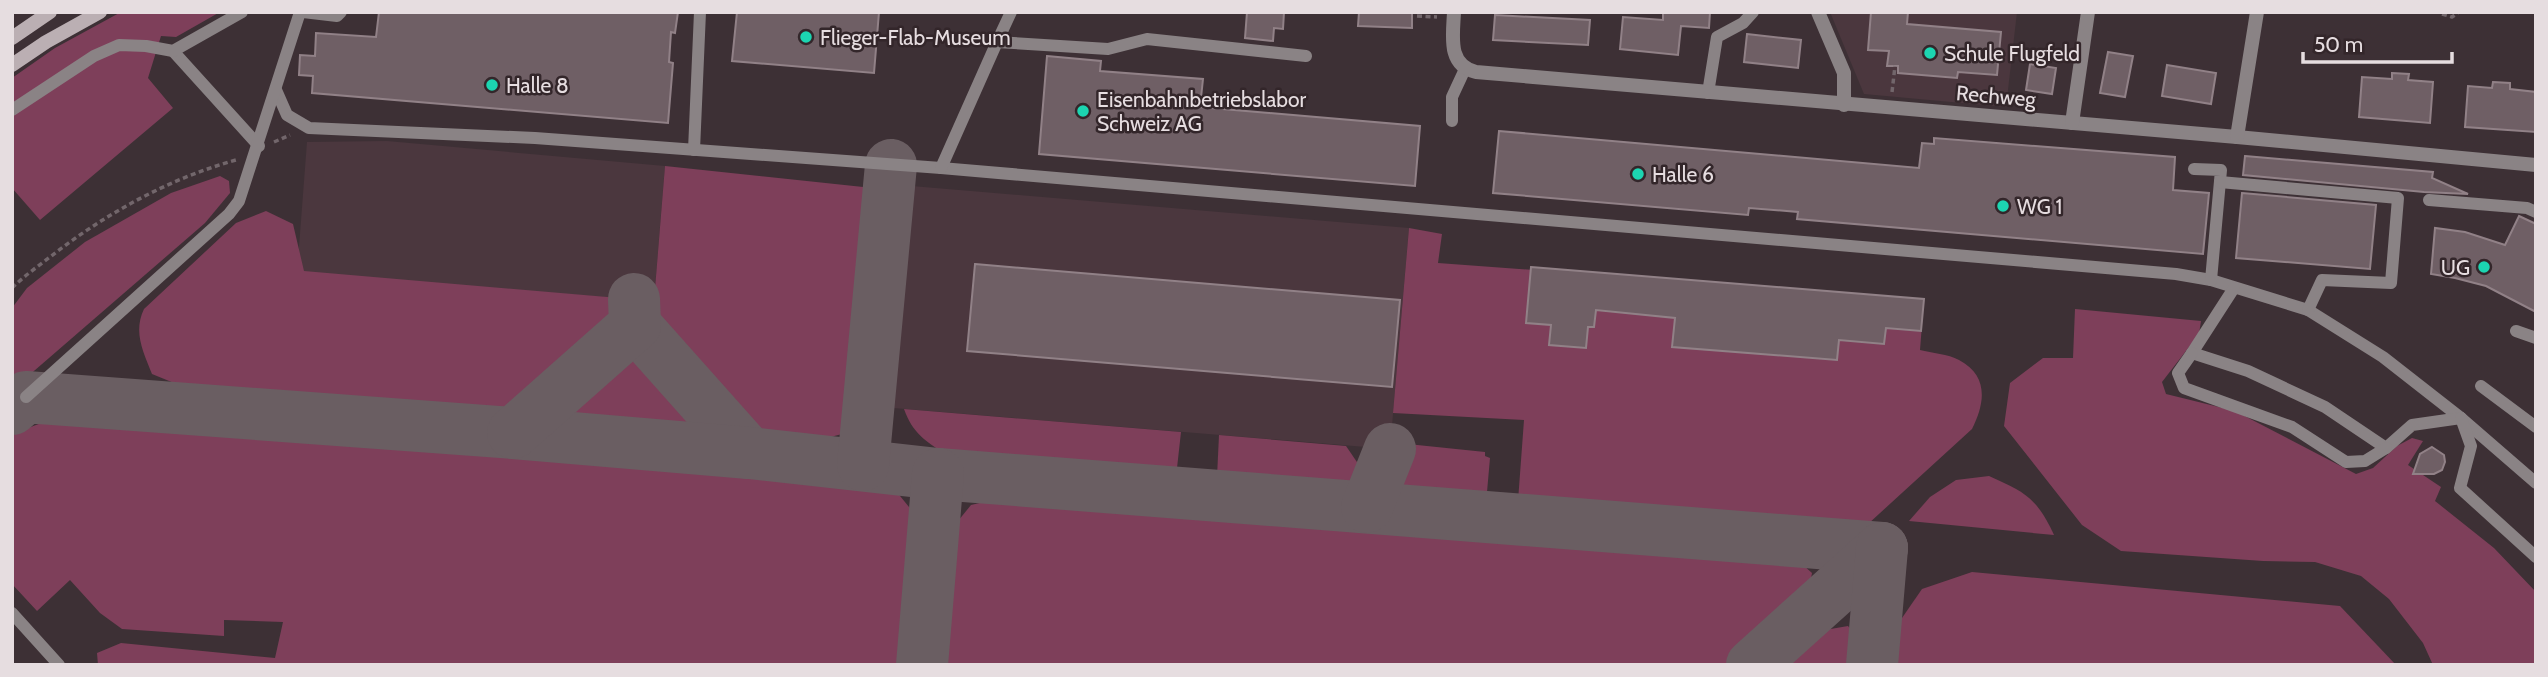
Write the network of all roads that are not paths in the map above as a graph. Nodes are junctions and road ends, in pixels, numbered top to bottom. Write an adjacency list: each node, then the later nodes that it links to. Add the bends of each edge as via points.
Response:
1 (50, 12): 13 (main road)
2 (100, 12): 17 (main road)
3 (242, 12): 15 (lane)
4 (302, 12): 5 (lane, via 337,16); 19 (lane)
5 (341, 12)
6 (700, 12): 27 (lane)
7 (1011, 12): 14 (lane)
8 (1753, 12): 20 (lane, via 1717,37)
9 (1818, 12): 21 (street, via 1844,73)
10 (2088, 12): 24 (street)
11 (2257, 12): 25 (street)
12 (1448, 14): 18 (street, via 1453,49)
13 (12, 38)
14 (997, 42): 16 (lane, via 1108,49 1147,39); 29 (lane)
15 (173, 51): 22 (lane, via 119,45 94,55); 26 (lane)
16 (1306, 56)
17 (12, 65)
18 (1461, 65): 20 (street, Rechweg, via 1476,72); 23 (lane, via 1452,97)
19 (276, 90): 26 (lane); 27 (lane, via 287,115 309,128)
20 (1708, 93): 21 (street, Rechweg)
21 (1844, 105): 24 (street, Rechweg)
22 (12, 110)
23 (1452, 121)
24 (2072, 123): 25 (street, Rechweg)
25 (2237, 136): 28 (street, Rechweg)
26 (257, 150): 41 (lane, via 239,201 229,214)
27 (694, 150): 29 (lane)
28 (2536, 164)
29 (941, 168): 34 (lane)
30 (2194, 169): 31 (lane, via 2221,170)
31 (2220, 182): 34 (lane); 36 (lane, via 2398,198 2391,283 2322,280)
32 (2429, 200): 33 (lane)
33 (2536, 212)
34 (2211, 280): 35 (lane)
35 (2234, 288): 36 (lane); 39 (lane)
36 (2308, 310): 42 (lane, via 2383,357)
37 (2516, 331): 38 (lane)
38 (2536, 338)
39 (2192, 353): 44 (lane, via 2325,407); 44 (lane, via 2178,373 2184,388 2292,427 2347,462 2365,461)
40 (2481, 386): 43 (lane)
41 (26, 397)
42 (2461, 418): 44 (lane, via 2412,425); 45 (lane); 46 (lane, via 2471,446 2460,488)
43 (2536, 427)
44 (2386, 448)
45 (2535, 480)
46 (2536, 557)
47 (12, 613): 48 (lane)
48 (59, 665)

